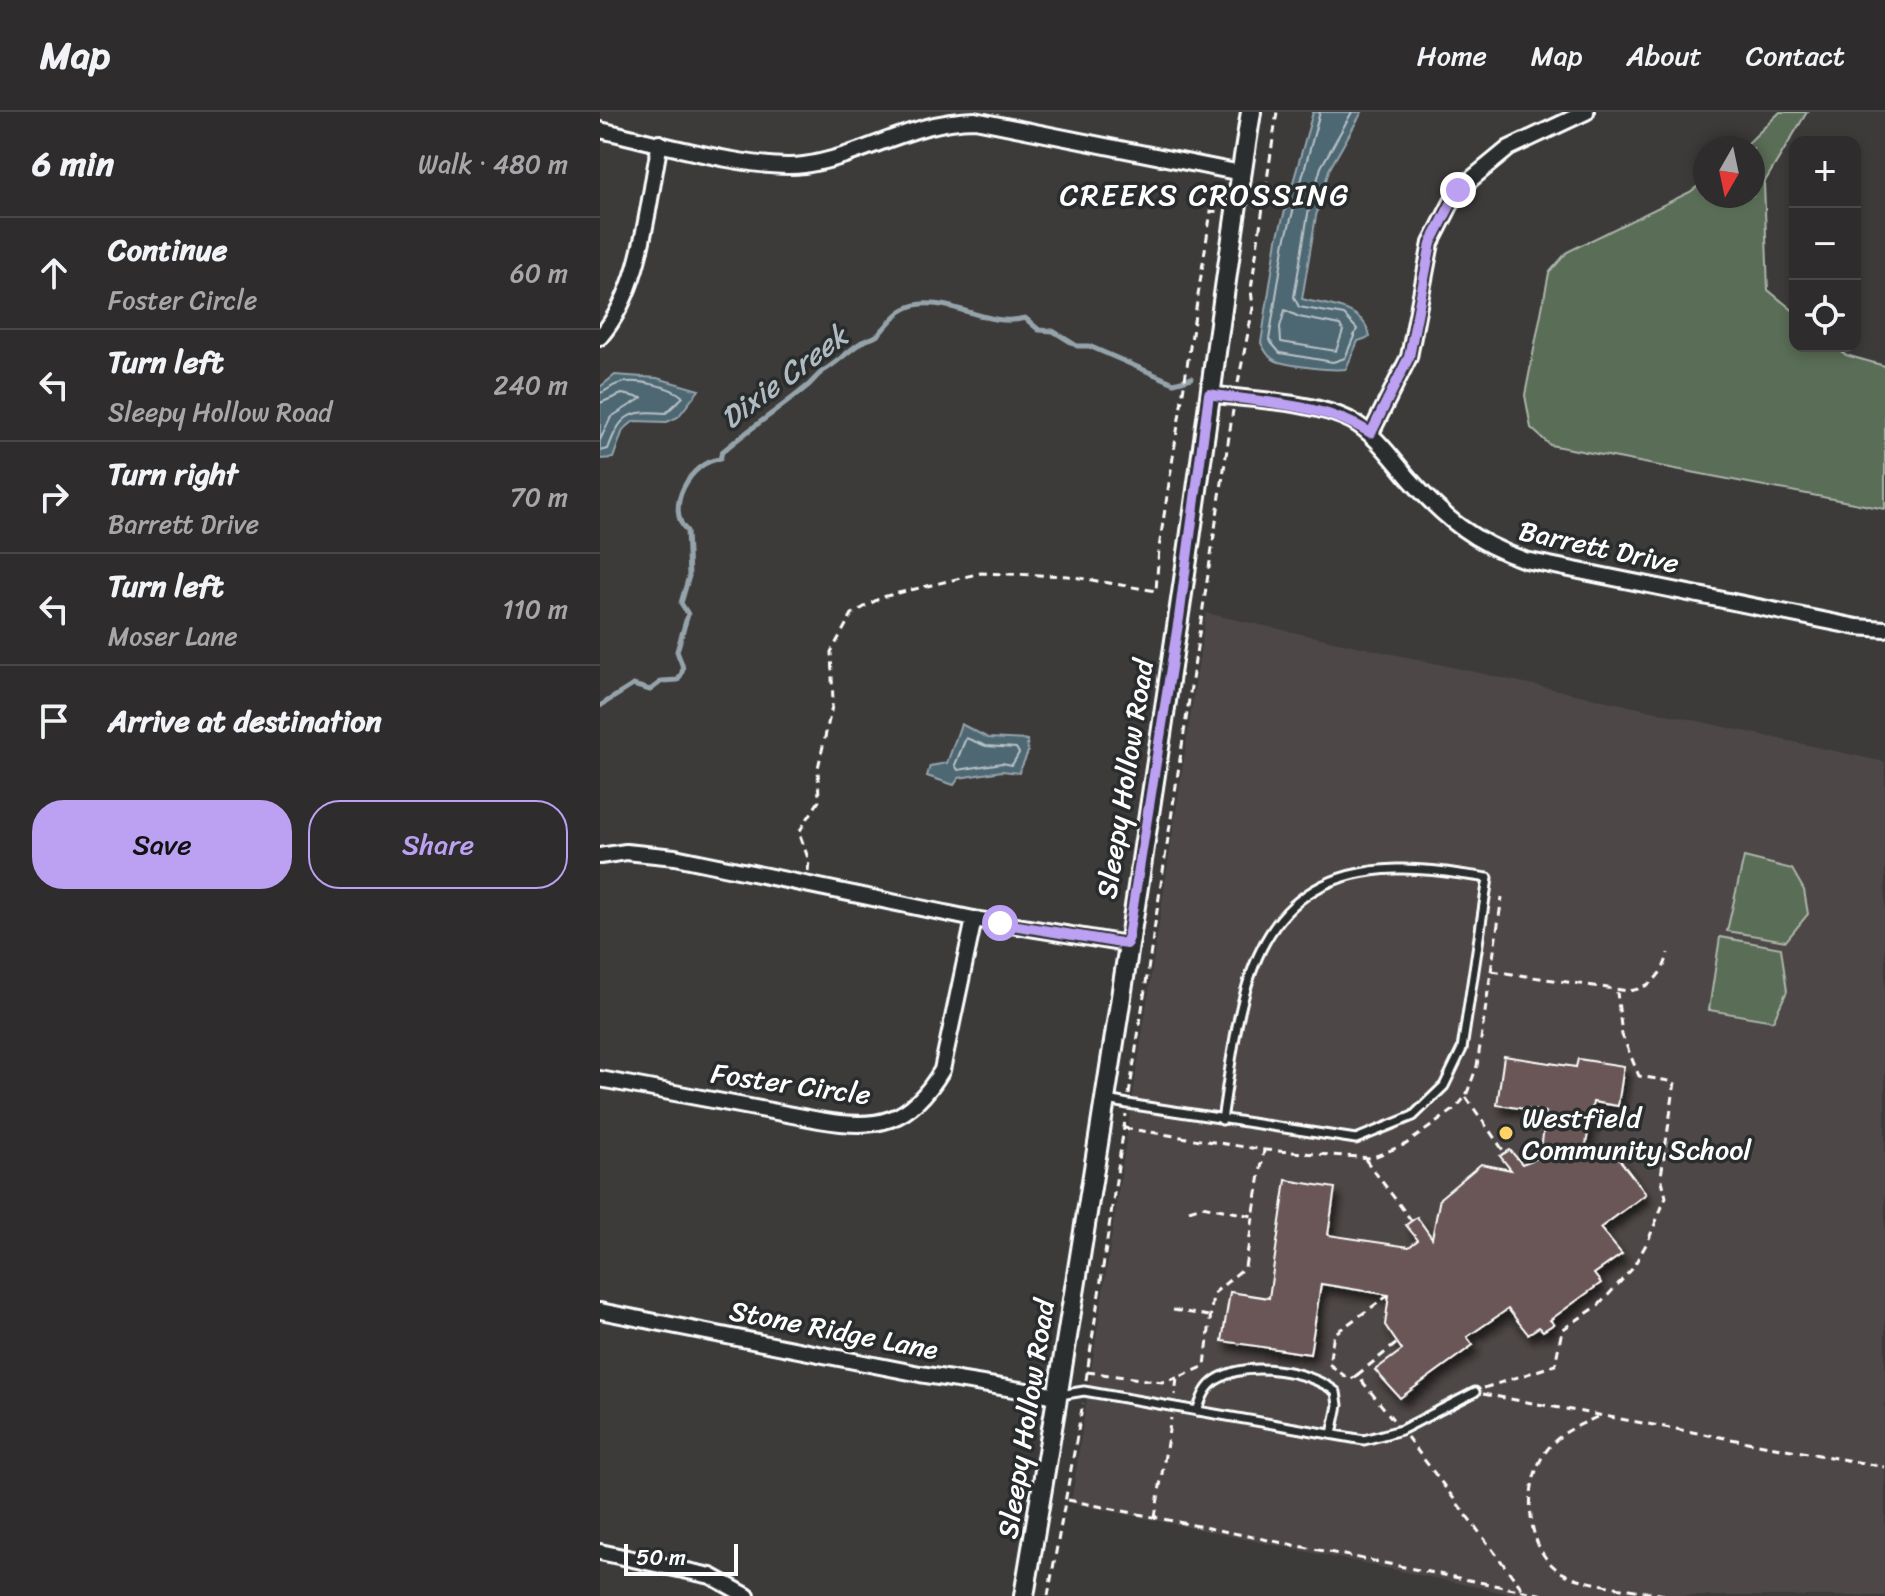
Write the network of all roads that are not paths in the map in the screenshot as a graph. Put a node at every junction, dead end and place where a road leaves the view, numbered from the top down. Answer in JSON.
{"nodes":[{"id":1,"x":1251,"y":112,"type":"edge"},
{"id":2,"x":1586,"y":112,"type":"edge"},
{"id":3,"x":600,"y":130,"type":"edge"},
{"id":4,"x":660,"y":143,"type":"junction"},
{"id":5,"x":1241,"y":173,"type":"junction"},
{"id":6,"x":600,"y":337,"type":"edge"},
{"id":7,"x":1209,"y":394,"type":"junction"},
{"id":8,"x":1371,"y":433,"type":"junction"},
{"id":9,"x":1885,"y":629,"type":"edge"},
{"id":10,"x":600,"y":856,"type":"edge"},
{"id":11,"x":974,"y":919,"type":"junction"},
{"id":12,"x":1127,"y":944,"type":"junction"},
{"id":13,"x":600,"y":1079,"type":"edge"},
{"id":14,"x":1107,"y":1100,"type":"junction"},
{"id":15,"x":1222,"y":1120,"type":"junction"},
{"id":16,"x":600,"y":1311,"type":"edge"},
{"id":17,"x":1475,"y":1392,"type":"road end"},
{"id":18,"x":1058,"y":1396,"type":"junction"},
{"id":19,"x":1197,"y":1411,"type":"junction"},
{"id":20,"x":1332,"y":1434,"type":"junction"},
{"id":21,"x":600,"y":1552,"type":"edge"},
{"id":22,"x":747,"y":1596,"type":"edge"},
{"id":23,"x":1024,"y":1596,"type":"edge"}],
"edges":[{"from":1,"to":5,"type":"street","name":"Sleepy Hollow Road"},
{"from":2,"to":8,"type":"street"},
{"from":3,"to":4,"type":"street"},
{"from":4,"to":5,"type":"street"},
{"from":4,"to":6,"type":"street"},
{"from":5,"to":7,"type":"street","name":"Sleepy Hollow Road"},
{"from":7,"to":8,"type":"street","name":"Barrett Drive"},
{"from":7,"to":12,"type":"street","name":"Sleepy Hollow Road"},
{"from":8,"to":9,"type":"street","name":"Barrett Drive"},
{"from":10,"to":11,"type":"street"},
{"from":11,"to":12,"type":"street"},
{"from":11,"to":13,"type":"street","name":"Foster Circle"},
{"from":12,"to":14,"type":"street","name":"Sleepy Hollow Road"},
{"from":14,"to":15,"type":"lane"},
{"from":14,"to":18,"type":"street","name":"Sleepy Hollow Road"},
{"from":15,"to":15,"type":"lane"},
{"from":16,"to":18,"type":"street","name":"Stone Ridge Lane"},
{"from":17,"to":20,"type":"lane"},
{"from":18,"to":19,"type":"lane"},
{"from":18,"to":23,"type":"street","name":"Sleepy Hollow Road"},
{"from":19,"to":20,"type":"lane"},
{"from":19,"to":20,"type":"lane"},
{"from":21,"to":22,"type":"street"}]}
